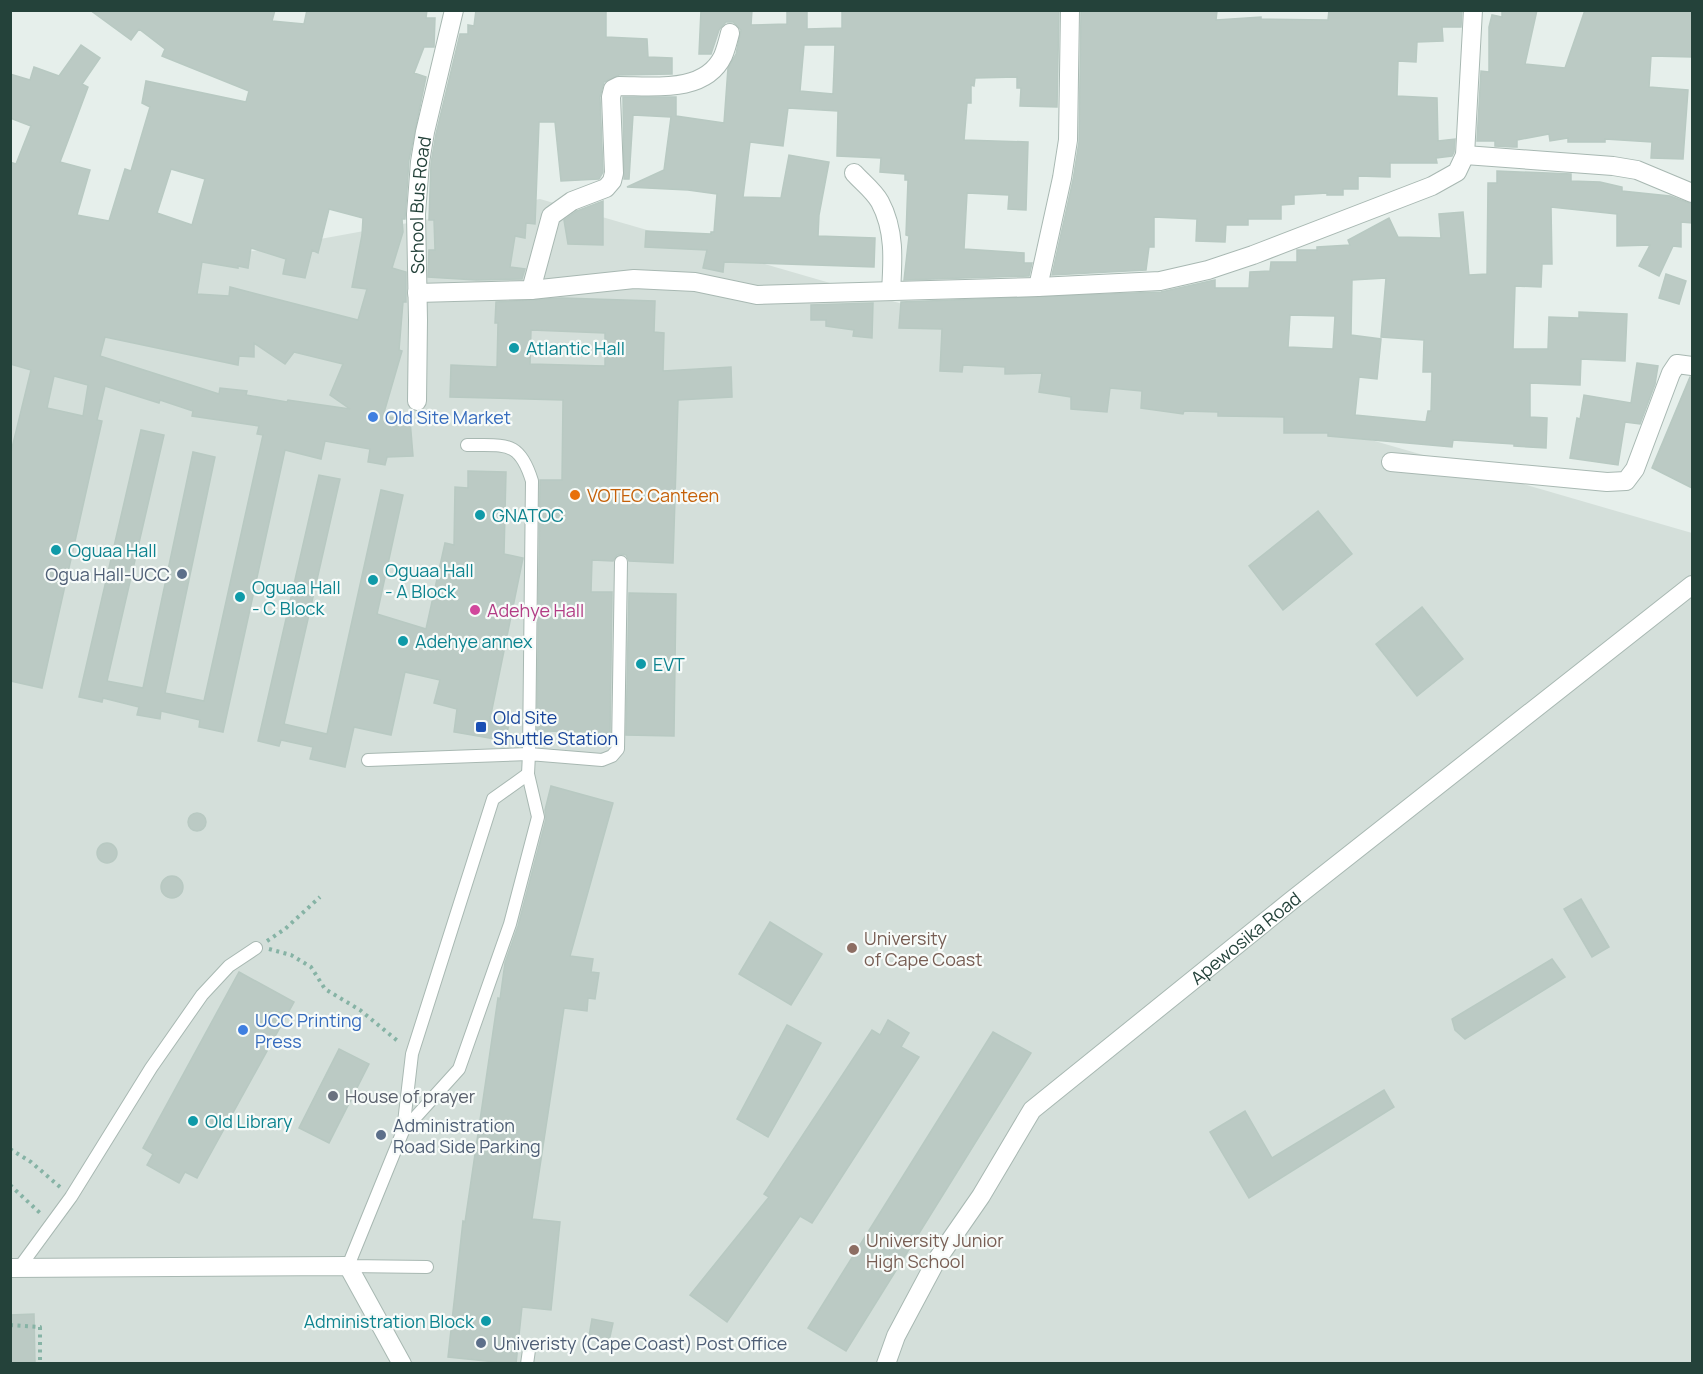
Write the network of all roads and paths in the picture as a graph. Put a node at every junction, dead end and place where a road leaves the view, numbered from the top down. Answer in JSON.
{"nodes":[{"id":1,"x":454,"y":10,"type":"edge"},
{"id":2,"x":1070,"y":10,"type":"edge"},
{"id":3,"x":1473,"y":10,"type":"edge"},
{"id":4,"x":730,"y":33,"type":"dead end"},
{"id":5,"x":1465,"y":155,"type":"junction"},
{"id":6,"x":854,"y":173,"type":"dead end"},
{"id":7,"x":1692,"y":193,"type":"edge"},
{"id":8,"x":1038,"y":287,"type":"junction"},
{"id":9,"x":531,"y":290,"type":"junction"},
{"id":10,"x":891,"y":291,"type":"junction"},
{"id":11,"x":417,"y":293,"type":"junction"},
{"id":12,"x":1692,"y":366,"type":"edge"},
{"id":13,"x":417,"y":401,"type":"dead end"},
{"id":14,"x":467,"y":445,"type":"dead end"},
{"id":15,"x":1391,"y":462,"type":"dead end"},
{"id":16,"x":621,"y":562,"type":"dead end"},
{"id":17,"x":1692,"y":585,"type":"edge"},
{"id":18,"x":529,"y":754,"type":"junction"},
{"id":19,"x":368,"y":760,"type":"dead end"},
{"id":20,"x":528,"y":774,"type":"junction"},
{"id":21,"x":320,"y":897,"type":"dead end"},
{"id":22,"x":256,"y":948,"type":"junction"},
{"id":23,"x":413,"y":1050,"type":"junction"},
{"id":24,"x":403,"y":1131,"type":"junction"},
{"id":25,"x":10,"y":1149,"type":"edge"},
{"id":26,"x":10,"y":1185,"type":"edge"},
{"id":27,"x":71,"y":1197,"type":"junction"},
{"id":28,"x":51,"y":1223,"type":"junction"},
{"id":29,"x":348,"y":1266,"type":"junction"},
{"id":30,"x":427,"y":1267,"type":"dead end"},
{"id":31,"x":15,"y":1268,"type":"edge"},
{"id":32,"x":10,"y":1325,"type":"edge"},
{"id":33,"x":529,"y":1350,"type":"dead end"},
{"id":34,"x":40,"y":1364,"type":"edge"},
{"id":35,"x":402,"y":1364,"type":"edge"},
{"id":36,"x":527,"y":1364,"type":"edge"},
{"id":37,"x":886,"y":1364,"type":"edge"}],
"edges":[{"from":1,"to":11,"type":"street","name":"School Bus Road"},
{"from":2,"to":8,"type":"street"},
{"from":3,"to":5,"type":"street"},
{"from":4,"to":9,"type":"street"},
{"from":5,"to":7,"type":"street"},
{"from":5,"to":8,"type":"street"},
{"from":6,"to":10,"type":"street"},
{"from":8,"to":10,"type":"street"},
{"from":9,"to":10,"type":"street"},
{"from":9,"to":11,"type":"street"},
{"from":11,"to":13,"type":"street","name":"School Bus Road"},
{"from":12,"to":15,"type":"street"},
{"from":14,"to":18,"type":"lane"},
{"from":16,"to":18,"type":"lane"},
{"from":17,"to":37,"type":"street","name":"Apewosika Road"},
{"from":18,"to":19,"type":"lane"},
{"from":18,"to":20,"type":"lane"},
{"from":20,"to":23,"type":"lane"},
{"from":20,"to":24,"type":"lane"},
{"from":21,"to":22,"type":"path"},
{"from":22,"to":23,"type":"path"},
{"from":22,"to":27,"type":"lane"},
{"from":23,"to":24,"type":"lane"},
{"from":24,"to":29,"type":"lane"},
{"from":25,"to":27,"type":"path"},
{"from":26,"to":28,"type":"path"},
{"from":27,"to":28,"type":"lane"},
{"from":28,"to":31,"type":"lane"},
{"from":29,"to":30,"type":"lane"},
{"from":29,"to":31,"type":"street"},
{"from":29,"to":35,"type":"street"},
{"from":32,"to":34,"type":"path"},
{"from":33,"to":36,"type":"lane"}]}
